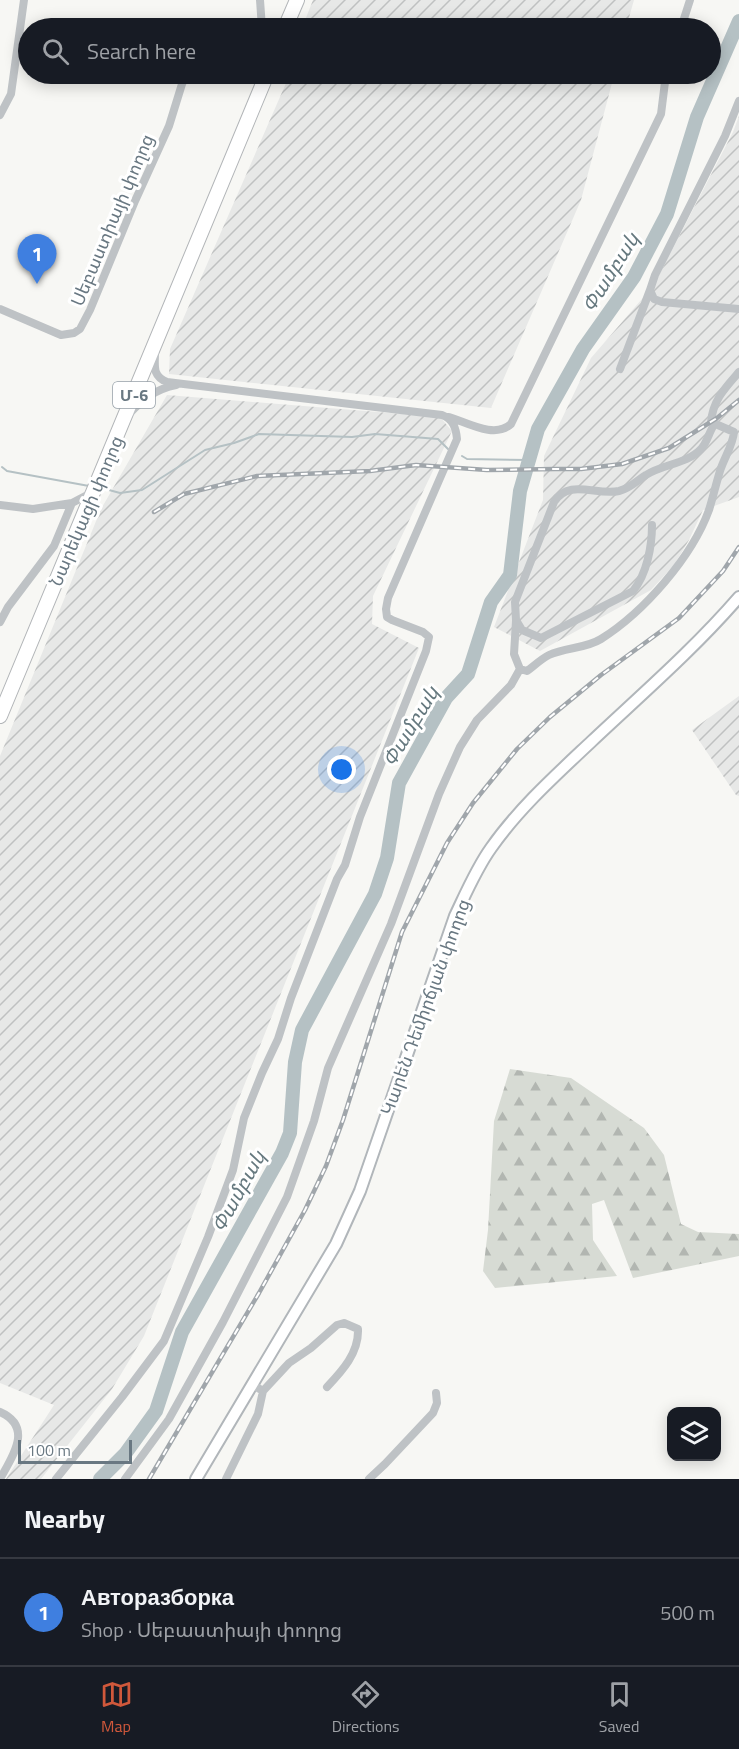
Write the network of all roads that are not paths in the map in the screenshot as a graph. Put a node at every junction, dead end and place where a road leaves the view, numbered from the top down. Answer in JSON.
{"nodes":[{"id":1,"x":24,"y":0,"type":"edge"},
{"id":2,"x":260,"y":0,"type":"edge"},
{"id":3,"x":297,"y":0,"type":"edge"},
{"id":4,"x":690,"y":0,"type":"edge"},
{"id":5,"x":22,"y":18,"type":"edge"},
{"id":6,"x":261,"y":18,"type":"edge"},
{"id":7,"x":289,"y":18,"type":"edge"},
{"id":8,"x":684,"y":18,"type":"edge"},
{"id":9,"x":18,"y":43,"type":"edge"},
{"id":10,"x":182,"y":84,"type":"edge"},
{"id":11,"x":263,"y":84,"type":"edge"},
{"id":12,"x":665,"y":84,"type":"edge"},
{"id":13,"x":739,"y":101,"type":"edge"},
{"id":14,"x":0,"y":115,"type":"edge"},
{"id":15,"x":650,"y":290,"type":"junction"},
{"id":16,"x":0,"y":309,"type":"edge"},
{"id":17,"x":739,"y":309,"type":"edge"},
{"id":18,"x":154,"y":345,"type":"junction"},
{"id":19,"x":620,"y":369,"type":"dead end"},
{"id":20,"x":739,"y":372,"type":"edge"},
{"id":21,"x":184,"y":384,"type":"junction"},
{"id":22,"x":446,"y":416,"type":"junction"},
{"id":23,"x":123,"y":422,"type":"junction"},
{"id":24,"x":714,"y":425,"type":"junction"},
{"id":25,"x":94,"y":492,"type":"junction"},
{"id":26,"x":72,"y":503,"type":"junction"},
{"id":27,"x":0,"y":505,"type":"edge"},
{"id":28,"x":652,"y":525,"type":"dead end"},
{"id":29,"x":739,"y":597,"type":"edge"},
{"id":30,"x":516,"y":620,"type":"junction"},
{"id":31,"x":0,"y":622,"type":"edge"},
{"id":32,"x":520,"y":669,"type":"junction"},
{"id":33,"x":0,"y":716,"type":"edge"},
{"id":34,"x":327,"y":1387,"type":"dead end"},
{"id":35,"x":258,"y":1388,"type":"junction"},
{"id":36,"x":436,"y":1393,"type":"dead end"},
{"id":37,"x":0,"y":1412,"type":"edge"},
{"id":38,"x":0,"y":1479,"type":"edge"},
{"id":39,"x":56,"y":1479,"type":"edge"},
{"id":40,"x":125,"y":1479,"type":"edge"},
{"id":41,"x":196,"y":1479,"type":"edge"},
{"id":42,"x":226,"y":1479,"type":"edge"},
{"id":43,"x":369,"y":1479,"type":"edge"}],
"edges":[{"from":1,"to":5,"type":"street"},
{"from":2,"to":6,"type":"street"},
{"from":3,"to":7,"type":"highway"},
{"from":4,"to":8,"type":"street"},
{"from":9,"to":14,"type":"street"},
{"from":10,"to":16,"type":"street","name":"Սեբաստիայի փողոց"},
{"from":11,"to":18,"type":"highway","name":"Նարեկացի փողոց","number":"Մ-6"},
{"from":12,"to":22,"type":"street"},
{"from":13,"to":15,"type":"street"},
{"from":15,"to":17,"type":"street"},
{"from":15,"to":19,"type":"street"},
{"from":18,"to":21,"type":"street"},
{"from":18,"to":23,"type":"highway","name":"Նարեկացի փողոց","number":"Մ-6"},
{"from":20,"to":24,"type":"street"},
{"from":21,"to":22,"type":"street"},
{"from":21,"to":23,"type":"street"},
{"from":22,"to":39,"type":"street"},
{"from":23,"to":25,"type":"highway","name":"Նարեկացի փողոց","number":"Մ-6"},
{"from":24,"to":30,"type":"street"},
{"from":24,"to":32,"type":"street"},
{"from":25,"to":26,"type":"street"},
{"from":25,"to":33,"type":"highway","name":"Նարեկացի փողոց","number":"Մ-6"},
{"from":26,"to":27,"type":"street"},
{"from":26,"to":31,"type":"street"},
{"from":28,"to":30,"type":"street"},
{"from":29,"to":35,"type":"main road","name":"Կարեն Դեմիրճյան փողոց"},
{"from":30,"to":32,"type":"street"},
{"from":32,"to":40,"type":"street"},
{"from":34,"to":35,"type":"street"},
{"from":35,"to":41,"type":"main road","name":"Կարեն Դեմիրճյան փողոց"},
{"from":35,"to":42,"type":"street"},
{"from":36,"to":43,"type":"street"},
{"from":37,"to":38,"type":"street"}]}
